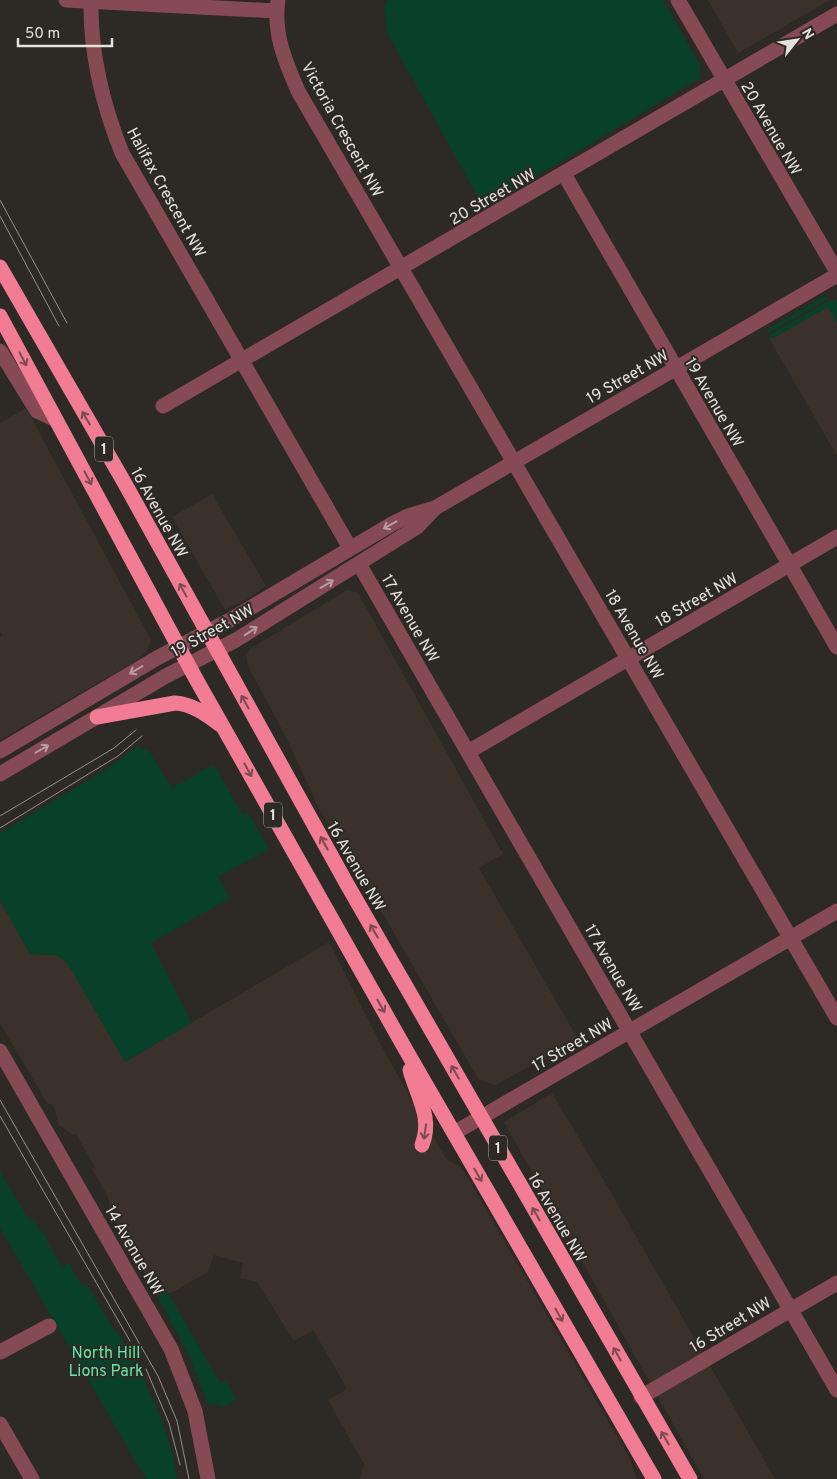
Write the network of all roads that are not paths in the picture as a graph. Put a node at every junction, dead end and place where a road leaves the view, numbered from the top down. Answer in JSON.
{"nodes":[{"id":1,"x":66,"y":0,"type":"edge"},
{"id":2,"x":91,"y":0,"type":"edge"},
{"id":3,"x":678,"y":0,"type":"edge"},
{"id":4,"x":277,"y":6,"type":"edge"},
{"id":5,"x":837,"y":14,"type":"edge"},
{"id":6,"x":724,"y":80,"type":"junction"},
{"id":7,"x":564,"y":174,"type":"junction"},
{"id":8,"x":0,"y":267,"type":"edge"},
{"id":9,"x":402,"y":268,"type":"junction"},
{"id":10,"x":837,"y":274,"type":"edge"},
{"id":11,"x":0,"y":316,"type":"edge"},
{"id":12,"x":0,"y":351,"type":"edge"},
{"id":13,"x":242,"y":360,"type":"junction"},
{"id":14,"x":676,"y":368,"type":"junction"},
{"id":15,"x":163,"y":406,"type":"dead end"},
{"id":16,"x":56,"y":420,"type":"junction"},
{"id":17,"x":515,"y":462,"type":"junction"},
{"id":18,"x":435,"y":508,"type":"junction"},
{"id":19,"x":837,"y":537,"type":"edge"},
{"id":20,"x":350,"y":548,"type":"junction"},
{"id":21,"x":359,"y":564,"type":"junction"},
{"id":22,"x":789,"y":564,"type":"junction"},
{"id":23,"x":206,"y":632,"type":"junction"},
{"id":24,"x":178,"y":646,"type":"junction"},
{"id":25,"x":837,"y":647,"type":"edge"},
{"id":26,"x":216,"y":650,"type":"junction"},
{"id":27,"x":628,"y":658,"type":"junction"},
{"id":28,"x":188,"y":664,"type":"junction"},
{"id":29,"x":97,"y":717,"type":"junction"},
{"id":30,"x":224,"y":728,"type":"junction"},
{"id":31,"x":0,"y":751,"type":"edge"},
{"id":32,"x":468,"y":752,"type":"junction"},
{"id":33,"x":0,"y":774,"type":"edge"},
{"id":34,"x":837,"y":911,"type":"edge"},
{"id":35,"x":790,"y":938,"type":"junction"},
{"id":36,"x":837,"y":1018,"type":"edge"},
{"id":37,"x":630,"y":1031,"type":"junction"},
{"id":38,"x":0,"y":1051,"type":"edge"},
{"id":39,"x":407,"y":1052,"type":"junction"},
{"id":40,"x":480,"y":1117,"type":"junction"},
{"id":41,"x":454,"y":1133,"type":"junction"},
{"id":42,"x":422,"y":1145,"type":"dead end"},
{"id":43,"x":837,"y":1283,"type":"edge"},
{"id":44,"x":790,"y":1309,"type":"junction"},
{"id":45,"x":49,"y":1326,"type":"dead end"},
{"id":46,"x":0,"y":1352,"type":"edge"},
{"id":47,"x":837,"y":1390,"type":"edge"},
{"id":48,"x":641,"y":1397,"type":"junction"},
{"id":49,"x":0,"y":1424,"type":"edge"},
{"id":50,"x":32,"y":1479,"type":"edge"},
{"id":51,"x":208,"y":1479,"type":"edge"},
{"id":52,"x":654,"y":1479,"type":"edge"},
{"id":53,"x":690,"y":1479,"type":"edge"}],
"edges":[{"from":1,"to":2,"type":"street"},
{"from":2,"to":4,"type":"street"},
{"from":2,"to":13,"type":"street","name":"Halifax Crescent NW"},
{"from":3,"to":6,"type":"street","name":"20 Avenue NW"},
{"from":4,"to":9,"type":"street","name":"Victoria Crescent NW"},
{"from":5,"to":6,"type":"street","name":"20 Street NW"},
{"from":6,"to":7,"type":"street","name":"20 Street NW"},
{"from":6,"to":10,"type":"street","name":"20 Avenue NW"},
{"from":7,"to":9,"type":"street","name":"20 Street NW"},
{"from":7,"to":14,"type":"street","name":"19 Avenue NW"},
{"from":23,"to":8,"type":"highway","name":"16 Avenue NW","number":"1","one_way":true},
{"from":9,"to":13,"type":"street","name":"20 Street NW"},
{"from":9,"to":17,"type":"street","name":"18 Avenue NW"},
{"from":10,"to":14,"type":"street","name":"19 Street NW"},
{"from":11,"to":16,"type":"highway","number":"1","one_way":true},
{"from":12,"to":16,"type":"street"},
{"from":13,"to":15,"type":"street","name":"20 Street NW"},
{"from":13,"to":20,"type":"street"},
{"from":14,"to":17,"type":"street","name":"19 Street NW"},
{"from":14,"to":22,"type":"street","name":"19 Avenue NW"},
{"from":16,"to":24,"type":"highway","number":"1","one_way":true},
{"from":17,"to":18,"type":"street","name":"19 Street NW"},
{"from":17,"to":27,"type":"street","name":"18 Avenue NW"},
{"from":18,"to":20,"type":"street","name":"19 Street NW","one_way":true},
{"from":18,"to":21,"type":"street","name":"19 Street NW"},
{"from":19,"to":22,"type":"street","name":"18 Street NW"},
{"from":20,"to":23,"type":"street","name":"19 Street NW"},
{"from":26,"to":21,"type":"street","name":"19 Street NW","one_way":true},
{"from":21,"to":32,"type":"street","name":"17 Avenue NW"},
{"from":22,"to":25,"type":"street","name":"19 Avenue NW"},
{"from":22,"to":27,"type":"street","name":"18 Street NW"},
{"from":23,"to":24,"type":"street","name":"19 Street NW"},
{"from":23,"to":26,"type":"highway","name":"16 Avenue NW","number":"1"},
{"from":24,"to":28,"type":"highway","number":"1"},
{"from":24,"to":31,"type":"street","name":"19 Street NW","one_way":true},
{"from":26,"to":28,"type":"street","name":"19 Street NW"},
{"from":40,"to":26,"type":"highway","name":"16 Avenue NW","number":"1","one_way":true},
{"from":27,"to":32,"type":"street","name":"18 Street NW"},
{"from":27,"to":35,"type":"street","name":"18 Avenue NW"},
{"from":28,"to":29,"type":"street","name":"19 Street NW"},
{"from":28,"to":30,"type":"highway","number":"1"},
{"from":29,"to":30,"type":"highway"},
{"from":33,"to":29,"type":"street","name":"19 Street NW","one_way":true},
{"from":30,"to":39,"type":"highway","number":"1","one_way":true},
{"from":32,"to":37,"type":"street","name":"17 Avenue NW"},
{"from":34,"to":35,"type":"street","name":"17 Street NW"},
{"from":35,"to":36,"type":"street","name":"18 Avenue NW"},
{"from":35,"to":37,"type":"street","name":"17 Street NW"},
{"from":37,"to":40,"type":"street","name":"17 Street NW"},
{"from":37,"to":44,"type":"street","name":"17 Avenue NW"},
{"from":38,"to":51,"type":"street","name":"14 Avenue NW"},
{"from":39,"to":41,"type":"highway","number":"1"},
{"from":39,"to":42,"type":"highway","one_way":true},
{"from":40,"to":41,"type":"street","name":"17 Street NW"},
{"from":48,"to":40,"type":"highway","name":"16 Avenue NW","number":"1","one_way":true},
{"from":41,"to":52,"type":"highway","number":"1","one_way":true},
{"from":43,"to":44,"type":"street","name":"16 Street NW"},
{"from":44,"to":47,"type":"street","name":"17 Avenue NW"},
{"from":44,"to":48,"type":"street","name":"16 Street NW"},
{"from":45,"to":46,"type":"street"},
{"from":53,"to":48,"type":"highway","name":"16 Avenue NW","number":"1","one_way":true},
{"from":49,"to":50,"type":"street"}]}
